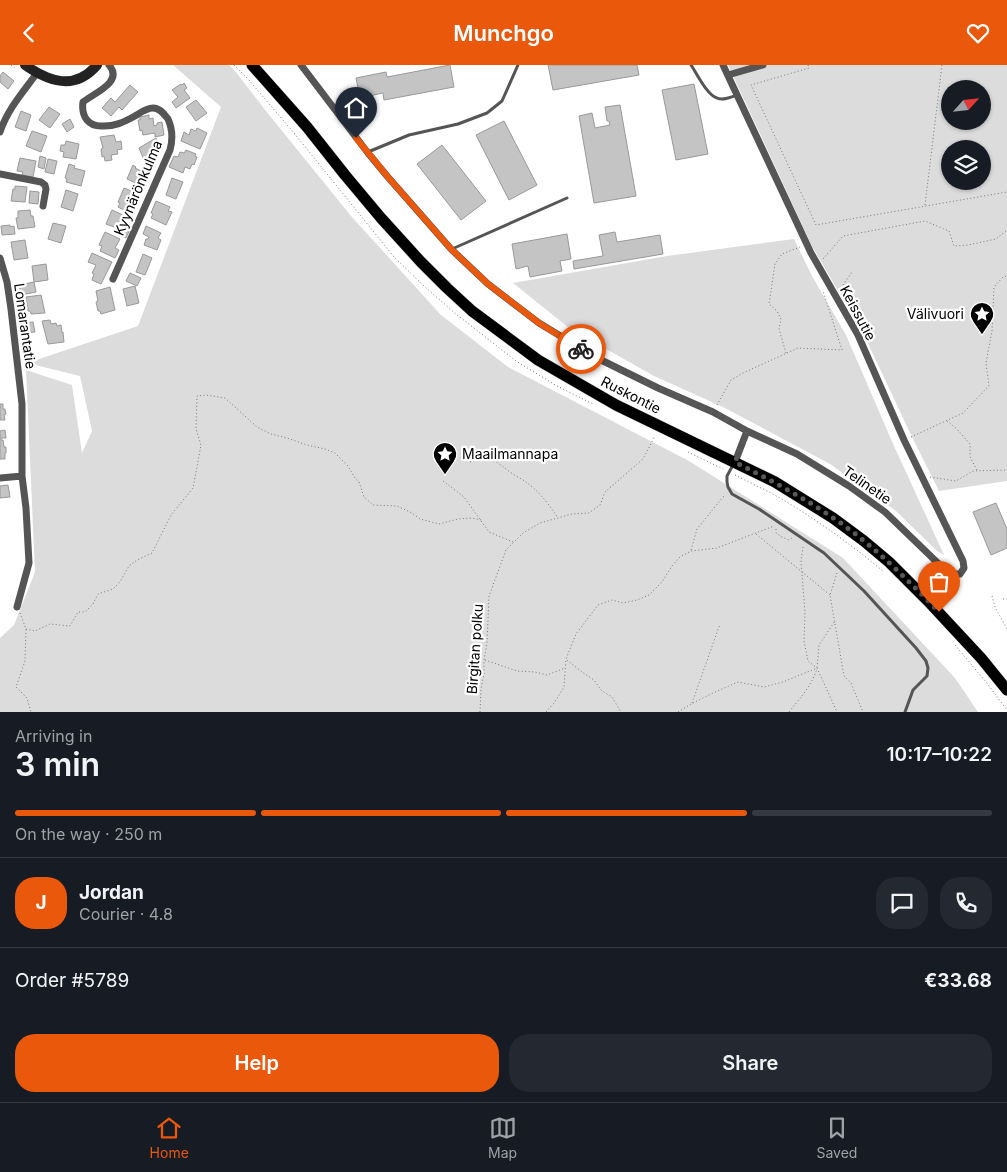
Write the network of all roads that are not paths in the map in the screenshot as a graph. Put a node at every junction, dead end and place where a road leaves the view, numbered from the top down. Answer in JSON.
{"nodes":[{"id":1,"x":25,"y":65,"type":"edge"},
{"id":2,"x":97,"y":65,"type":"edge"},
{"id":3,"x":109,"y":65,"type":"edge"},
{"id":4,"x":252,"y":65,"type":"edge"},
{"id":5,"x":301,"y":65,"type":"edge"},
{"id":6,"x":518,"y":65,"type":"edge"},
{"id":7,"x":691,"y":65,"type":"edge"},
{"id":8,"x":723,"y":65,"type":"edge"},
{"id":9,"x":763,"y":65,"type":"edge"},
{"id":10,"x":37,"y":73,"type":"junction"},
{"id":11,"x":728,"y":75,"type":"junction"},
{"id":12,"x":737,"y":95,"type":"junction"},
{"id":13,"x":0,"y":132,"type":"edge"},
{"id":14,"x":368,"y":153,"type":"junction"},
{"id":15,"x":0,"y":174,"type":"edge"},
{"id":16,"x":567,"y":198,"type":"dead end"},
{"id":17,"x":43,"y":206,"type":"dead end"},
{"id":18,"x":451,"y":249,"type":"junction"},
{"id":19,"x":0,"y":258,"type":"edge"},
{"id":20,"x":113,"y":279,"type":"dead end"},
{"id":21,"x":748,"y":431,"type":"junction"},
{"id":22,"x":735,"y":462,"type":"junction"},
{"id":23,"x":22,"y":476,"type":"junction"},
{"id":24,"x":0,"y":478,"type":"edge"},
{"id":25,"x":960,"y":573,"type":"joint"},
{"id":26,"x":17,"y":607,"type":"road end"},
{"id":27,"x":1007,"y":690,"type":"edge"},
{"id":28,"x":905,"y":712,"type":"edge"}],
"edges":[{"from":1,"to":10,"type":"street"},
{"from":2,"to":10,"type":"street"},
{"from":3,"to":20,"type":"street","name":"Kyynärönkulma"},
{"from":4,"to":22,"type":"main road","name":"Ruskontie"},
{"from":5,"to":14,"type":"street","name":"Telinetie"},
{"from":6,"to":14,"type":"lane"},
{"from":7,"to":12,"type":"lane"},
{"from":8,"to":11,"type":"street","name":"Keissutie"},
{"from":9,"to":11,"type":"street"},
{"from":10,"to":13,"type":"street"},
{"from":11,"to":12,"type":"street","name":"Keissutie"},
{"from":12,"to":25,"type":"street","name":"Keissutie"},
{"from":14,"to":18,"type":"street","name":"Telinetie"},
{"from":15,"to":17,"type":"street"},
{"from":16,"to":18,"type":"lane"},
{"from":18,"to":21,"type":"street","name":"Telinetie"},
{"from":19,"to":23,"type":"street","name":"Lomarantatie"},
{"from":21,"to":22,"type":"street"},
{"from":21,"to":25,"type":"street","name":"Telinetie"},
{"from":22,"to":27,"type":"main road","name":"Ruskontie"},
{"from":22,"to":28,"type":"lane"},
{"from":23,"to":24,"type":"street"},
{"from":23,"to":26,"type":"street","name":"Lomarantatie"}]}
